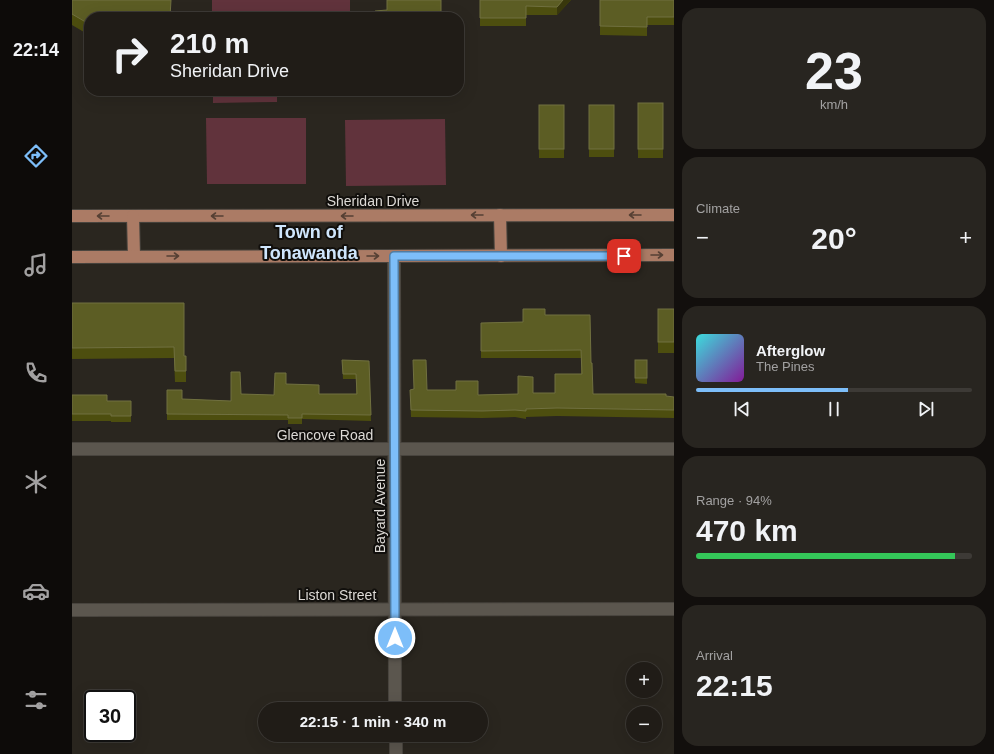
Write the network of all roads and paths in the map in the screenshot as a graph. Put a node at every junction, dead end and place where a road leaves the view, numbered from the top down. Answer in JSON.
{"nodes":[{"id":1,"x":500,"y":215,"type":"junction"},
{"id":2,"x":674,"y":215,"type":"edge"},
{"id":3,"x":72,"y":216,"type":"edge"},
{"id":4,"x":133,"y":216,"type":"junction"},
{"id":5,"x":134,"y":256,"type":"junction"},
{"id":6,"x":394,"y":256,"type":"junction"},
{"id":7,"x":501,"y":256,"type":"junction"},
{"id":8,"x":674,"y":256,"type":"edge"},
{"id":9,"x":72,"y":257,"type":"edge"},
{"id":10,"x":72,"y":449,"type":"edge"},
{"id":11,"x":674,"y":449,"type":"edge"},
{"id":12,"x":395,"y":450,"type":"junction"},
{"id":13,"x":674,"y":609,"type":"edge"},
{"id":14,"x":72,"y":610,"type":"edge"},
{"id":15,"x":395,"y":610,"type":"junction"},
{"id":16,"x":396,"y":702,"type":"edge"},
{"id":17,"x":396,"y":742,"type":"edge"},
{"id":18,"x":396,"y":754,"type":"edge"}],
"edges":[{"from":2,"to":1,"type":"main road","name":"Sheridan Drive","one_way":true},
{"from":1,"to":4,"type":"main road","name":"Sheridan Drive","one_way":true},
{"from":1,"to":7,"type":"main road"},
{"from":4,"to":3,"type":"main road","name":"Sheridan Drive","one_way":true},
{"from":4,"to":5,"type":"main road"},
{"from":5,"to":6,"type":"main road","one_way":true},
{"from":5,"to":9,"type":"main road"},
{"from":6,"to":7,"type":"main road"},
{"from":6,"to":12,"type":"street","name":"Bayard Avenue"},
{"from":7,"to":8,"type":"main road","one_way":true},
{"from":10,"to":12,"type":"street","name":"Glencove Road"},
{"from":11,"to":12,"type":"street","name":"Glencove Road"},
{"from":12,"to":15,"type":"street","name":"Bayard Avenue"},
{"from":13,"to":15,"type":"street","name":"Liston Street"},
{"from":14,"to":15,"type":"street","name":"Liston Street"},
{"from":15,"to":16,"type":"street","name":"Bayard Avenue"},
{"from":17,"to":18,"type":"street"}]}
